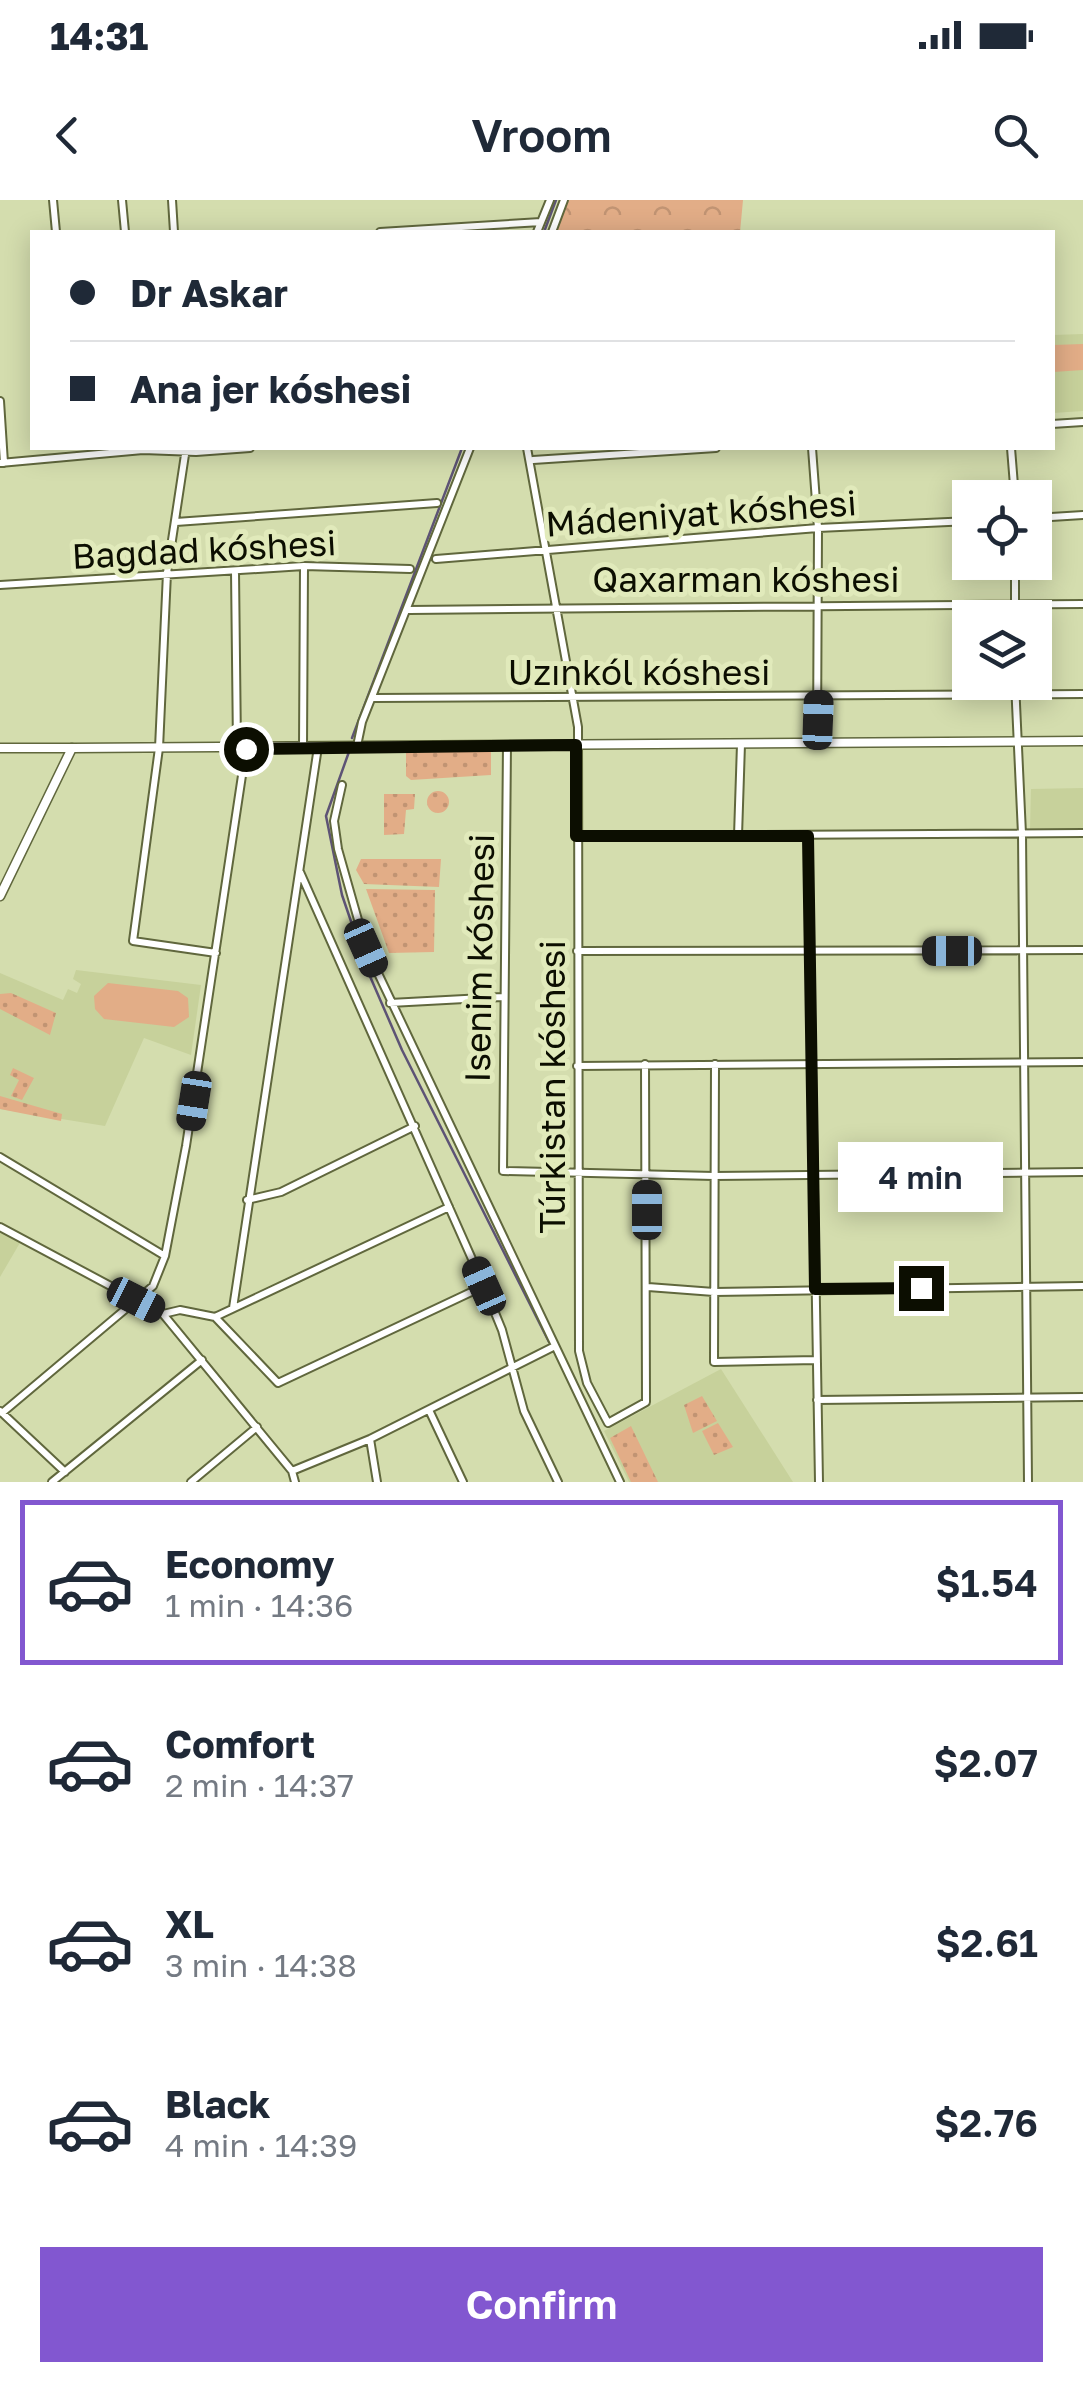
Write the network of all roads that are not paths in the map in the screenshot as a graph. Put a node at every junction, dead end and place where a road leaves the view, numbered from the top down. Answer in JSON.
{"nodes":[{"id":1,"x":53,"y":200,"type":"edge"},
{"id":2,"x":122,"y":200,"type":"edge"},
{"id":3,"x":172,"y":200,"type":"edge"},
{"id":4,"x":550,"y":200,"type":"edge"},
{"id":5,"x":564,"y":200,"type":"edge"},
{"id":6,"x":541,"y":222,"type":"junction"},
{"id":7,"x":56,"y":230,"type":"edge"},
{"id":8,"x":125,"y":230,"type":"edge"},
{"id":9,"x":174,"y":230,"type":"edge"},
{"id":10,"x":412,"y":230,"type":"edge"},
{"id":11,"x":539,"y":230,"type":"edge"},
{"id":12,"x":553,"y":230,"type":"edge"},
{"id":13,"x":0,"y":401,"type":"edge"},
{"id":14,"x":1083,"y":422,"type":"edge"},
{"id":15,"x":1055,"y":424,"type":"edge"},
{"id":16,"x":119,"y":450,"type":"edge"},
{"id":17,"x":185,"y":450,"type":"edge"},
{"id":18,"x":469,"y":450,"type":"edge"},
{"id":19,"x":528,"y":450,"type":"edge"},
{"id":20,"x":686,"y":450,"type":"edge"},
{"id":21,"x":812,"y":450,"type":"edge"},
{"id":22,"x":1011,"y":450,"type":"edge"},
{"id":23,"x":72,"y":452,"type":"edge"},
{"id":24,"x":533,"y":460,"type":"junction"},
{"id":25,"x":2,"y":463,"type":"edge"},
{"id":26,"x":1013,"y":480,"type":"edge"},
{"id":27,"x":437,"y":503,"type":"dead end"},
{"id":28,"x":1083,"y":515,"type":"edge"},
{"id":29,"x":1052,"y":517,"type":"edge"},
{"id":30,"x":176,"y":522,"type":"junction"},
{"id":31,"x":952,"y":522,"type":"edge"},
{"id":32,"x":818,"y":528,"type":"junction"},
{"id":33,"x":547,"y":549,"type":"junction"},
{"id":34,"x":436,"y":558,"type":"dead end"},
{"id":35,"x":304,"y":566,"type":"junction"},
{"id":36,"x":410,"y":569,"type":"dead end"},
{"id":37,"x":236,"y":571,"type":"junction"},
{"id":38,"x":168,"y":573,"type":"junction"},
{"id":39,"x":0,"y":586,"type":"edge"},
{"id":40,"x":952,"y":603,"type":"edge"},
{"id":41,"x":818,"y":604,"type":"junction"},
{"id":42,"x":1052,"y":604,"type":"edge"},
{"id":43,"x":1083,"y":604,"type":"edge"},
{"id":44,"x":556,"y":606,"type":"junction"},
{"id":45,"x":409,"y":610,"type":"junction"},
{"id":46,"x":1052,"y":694,"type":"edge"},
{"id":47,"x":1083,"y":694,"type":"edge"},
{"id":48,"x":952,"y":696,"type":"edge"},
{"id":49,"x":819,"y":697,"type":"junction"},
{"id":50,"x":374,"y":698,"type":"junction"},
{"id":51,"x":572,"y":698,"type":"junction"},
{"id":52,"x":1016,"y":700,"type":"edge"},
{"id":53,"x":1083,"y":741,"type":"edge"},
{"id":54,"x":1018,"y":742,"type":"junction"},
{"id":55,"x":817,"y":743,"type":"junction"},
{"id":56,"x":741,"y":744,"type":"junction"},
{"id":57,"x":506,"y":745,"type":"junction"},
{"id":58,"x":576,"y":745,"type":"junction"},
{"id":59,"x":357,"y":746,"type":"junction"},
{"id":60,"x":318,"y":747,"type":"junction"},
{"id":61,"x":0,"y":748,"type":"edge"},
{"id":62,"x":72,"y":748,"type":"junction"},
{"id":63,"x":159,"y":748,"type":"junction"},
{"id":64,"x":303,"y":748,"type":"junction"},
{"id":65,"x":241,"y":749,"type":"junction"},
{"id":66,"x":342,"y":785,"type":"dead end"},
{"id":67,"x":1083,"y":833,"type":"edge"},
{"id":68,"x":1022,"y":834,"type":"junction"},
{"id":69,"x":576,"y":836,"type":"junction"},
{"id":70,"x":738,"y":836,"type":"junction"},
{"id":71,"x":808,"y":836,"type":"junction"},
{"id":72,"x":300,"y":872,"type":"junction"},
{"id":73,"x":0,"y":896,"type":"edge"},
{"id":74,"x":1083,"y":950,"type":"edge"},
{"id":75,"x":576,"y":951,"type":"junction"},
{"id":76,"x":810,"y":951,"type":"junction"},
{"id":77,"x":1023,"y":951,"type":"junction"},
{"id":78,"x":216,"y":952,"type":"junction"},
{"id":79,"x":502,"y":997,"type":"junction"},
{"id":80,"x":390,"y":1004,"type":"junction"},
{"id":81,"x":1025,"y":1062,"type":"junction"},
{"id":82,"x":1083,"y":1062,"type":"edge"},
{"id":83,"x":812,"y":1063,"type":"junction"},
{"id":84,"x":645,"y":1064,"type":"junction"},
{"id":85,"x":715,"y":1064,"type":"junction"},
{"id":86,"x":577,"y":1066,"type":"junction"},
{"id":87,"x":416,"y":1126,"type":"junction"},
{"id":88,"x":0,"y":1157,"type":"edge"},
{"id":89,"x":577,"y":1172,"type":"junction"},
{"id":90,"x":646,"y":1172,"type":"junction"},
{"id":91,"x":1026,"y":1172,"type":"junction"},
{"id":92,"x":1083,"y":1172,"type":"edge"},
{"id":93,"x":714,"y":1176,"type":"junction"},
{"id":94,"x":814,"y":1176,"type":"junction"},
{"id":95,"x":247,"y":1200,"type":"junction"},
{"id":96,"x":449,"y":1207,"type":"junction"},
{"id":97,"x":0,"y":1227,"type":"edge"},
{"id":98,"x":165,"y":1256,"type":"junction"},
{"id":99,"x":484,"y":1286,"type":"junction"},
{"id":100,"x":648,"y":1286,"type":"junction"},
{"id":101,"x":1083,"y":1286,"type":"edge"},
{"id":102,"x":1027,"y":1287,"type":"junction"},
{"id":103,"x":815,"y":1289,"type":"junction"},
{"id":104,"x":714,"y":1292,"type":"junction"},
{"id":105,"x":136,"y":1300,"type":"junction"},
{"id":106,"x":233,"y":1308,"type":"junction"},
{"id":107,"x":163,"y":1314,"type":"junction"},
{"id":108,"x":216,"y":1317,"type":"junction"},
{"id":109,"x":555,"y":1346,"type":"junction"},
{"id":110,"x":579,"y":1351,"type":"junction"},
{"id":111,"x":202,"y":1360,"type":"junction"},
{"id":112,"x":562,"y":1360,"type":"junction"},
{"id":113,"x":817,"y":1360,"type":"junction"},
{"id":114,"x":510,"y":1368,"type":"junction"},
{"id":115,"x":1083,"y":1397,"type":"edge"},
{"id":116,"x":1028,"y":1398,"type":"junction"},
{"id":117,"x":818,"y":1400,"type":"junction"},
{"id":118,"x":429,"y":1410,"type":"junction"},
{"id":119,"x":1,"y":1412,"type":"edge"},
{"id":120,"x":257,"y":1427,"type":"junction"},
{"id":121,"x":370,"y":1439,"type":"junction"},
{"id":122,"x":292,"y":1471,"type":"junction"},
{"id":123,"x":66,"y":1472,"type":"junction"},
{"id":124,"x":52,"y":1482,"type":"edge"},
{"id":125,"x":191,"y":1482,"type":"edge"},
{"id":126,"x":295,"y":1482,"type":"edge"},
{"id":127,"x":377,"y":1482,"type":"edge"},
{"id":128,"x":462,"y":1482,"type":"edge"},
{"id":129,"x":558,"y":1482,"type":"edge"},
{"id":130,"x":620,"y":1482,"type":"edge"},
{"id":131,"x":819,"y":1482,"type":"edge"},
{"id":132,"x":1028,"y":1482,"type":"edge"}],
"edges":[{"from":1,"to":7,"type":"street"},
{"from":2,"to":8,"type":"street"},
{"from":3,"to":9,"type":"street"},
{"from":4,"to":6,"type":"street"},
{"from":5,"to":12,"type":"street"},
{"from":6,"to":10,"type":"street"},
{"from":6,"to":11,"type":"street"},
{"from":13,"to":25,"type":"street"},
{"from":14,"to":15,"type":"street"},
{"from":16,"to":23,"type":"street"},
{"from":17,"to":30,"type":"street"},
{"from":18,"to":45,"type":"street"},
{"from":19,"to":24,"type":"street","name":"Túrkistan kóshesi"},
{"from":20,"to":24,"type":"street"},
{"from":21,"to":32,"type":"street"},
{"from":22,"to":26,"type":"street"},
{"from":23,"to":25,"type":"street"},
{"from":24,"to":33,"type":"street","name":"Túrkistan kóshesi"},
{"from":27,"to":30,"type":"street","name":"Bagdad kóshesi"},
{"from":28,"to":29,"type":"street"},
{"from":30,"to":38,"type":"street"},
{"from":31,"to":32,"type":"street","name":"Mádeniyat kóshesi"},
{"from":32,"to":33,"type":"street","name":"Mádeniyat kóshesi"},
{"from":32,"to":41,"type":"street"},
{"from":33,"to":34,"type":"street","name":"Mádeniyat kóshesi"},
{"from":33,"to":44,"type":"street","name":"Túrkistan kóshesi"},
{"from":35,"to":36,"type":"street","name":"Bagdad kóshesi"},
{"from":35,"to":37,"type":"street","name":"Bagdad kóshesi"},
{"from":35,"to":64,"type":"street"},
{"from":37,"to":38,"type":"street","name":"Bagdad kóshesi"},
{"from":37,"to":65,"type":"street"},
{"from":38,"to":39,"type":"street","name":"Bagdad kóshesi"},
{"from":38,"to":63,"type":"street"},
{"from":40,"to":41,"type":"street","name":"Qaxarman kóshesi"},
{"from":41,"to":44,"type":"street","name":"Qaxarman kóshesi"},
{"from":41,"to":49,"type":"street"},
{"from":42,"to":43,"type":"street","name":"Qaxarman kóshesi"},
{"from":44,"to":45,"type":"street","name":"Qaxarman kóshesi"},
{"from":44,"to":51,"type":"street","name":"Túrkistan kóshesi"},
{"from":45,"to":50,"type":"street"},
{"from":46,"to":47,"type":"street","name":"Uzınkól kóshesi"},
{"from":48,"to":49,"type":"street","name":"Uzınkól kóshesi"},
{"from":49,"to":51,"type":"street","name":"Uzınkól kóshesi"},
{"from":49,"to":55,"type":"street"},
{"from":50,"to":51,"type":"street","name":"Uzınkól kóshesi"},
{"from":50,"to":59,"type":"street"},
{"from":51,"to":58,"type":"street","name":"Túrkistan kóshesi"},
{"from":52,"to":54,"type":"street"},
{"from":53,"to":54,"type":"main road"},
{"from":54,"to":55,"type":"main road"},
{"from":54,"to":68,"type":"street"},
{"from":55,"to":56,"type":"main road"},
{"from":56,"to":58,"type":"main road"},
{"from":56,"to":70,"type":"street"},
{"from":57,"to":58,"type":"main road"},
{"from":57,"to":59,"type":"main road"},
{"from":57,"to":79,"type":"street","name":"Isenim kóshesi"},
{"from":58,"to":69,"type":"street","name":"Túrkistan kóshesi"},
{"from":59,"to":60,"type":"main road"},
{"from":60,"to":64,"type":"main road"},
{"from":60,"to":72,"type":"street"},
{"from":61,"to":62,"type":"main road"},
{"from":62,"to":63,"type":"main road"},
{"from":62,"to":73,"type":"main road"},
{"from":63,"to":65,"type":"main road"},
{"from":63,"to":78,"type":"street"},
{"from":64,"to":65,"type":"main road"},
{"from":65,"to":78,"type":"street"},
{"from":66,"to":80,"type":"street"},
{"from":67,"to":68,"type":"street"},
{"from":68,"to":71,"type":"street"},
{"from":68,"to":77,"type":"street"},
{"from":69,"to":70,"type":"street"},
{"from":69,"to":75,"type":"street","name":"Túrkistan kóshesi"},
{"from":70,"to":71,"type":"street"},
{"from":71,"to":76,"type":"street"},
{"from":72,"to":87,"type":"street"},
{"from":72,"to":95,"type":"street"},
{"from":74,"to":77,"type":"street"},
{"from":75,"to":76,"type":"street"},
{"from":75,"to":86,"type":"street","name":"Túrkistan kóshesi"},
{"from":76,"to":77,"type":"street"},
{"from":76,"to":83,"type":"street"},
{"from":77,"to":81,"type":"street"},
{"from":78,"to":98,"type":"street"},
{"from":79,"to":80,"type":"street"},
{"from":79,"to":89,"type":"street","name":"Isenim kóshesi"},
{"from":80,"to":109,"type":"street"},
{"from":81,"to":82,"type":"street"},
{"from":81,"to":83,"type":"street"},
{"from":81,"to":91,"type":"street"},
{"from":83,"to":85,"type":"street"},
{"from":83,"to":94,"type":"street"},
{"from":84,"to":85,"type":"street"},
{"from":84,"to":86,"type":"street"},
{"from":84,"to":90,"type":"street"},
{"from":85,"to":93,"type":"street"},
{"from":86,"to":89,"type":"street","name":"Túrkistan kóshesi"},
{"from":87,"to":95,"type":"street"},
{"from":87,"to":96,"type":"street"},
{"from":88,"to":98,"type":"street"},
{"from":89,"to":90,"type":"street"},
{"from":89,"to":110,"type":"street","name":"Túrkistan kóshesi"},
{"from":90,"to":93,"type":"street"},
{"from":90,"to":100,"type":"street"},
{"from":91,"to":92,"type":"street"},
{"from":91,"to":94,"type":"street"},
{"from":91,"to":102,"type":"street"},
{"from":93,"to":94,"type":"street"},
{"from":93,"to":104,"type":"street"},
{"from":94,"to":103,"type":"street"},
{"from":95,"to":106,"type":"street"},
{"from":96,"to":99,"type":"street"},
{"from":96,"to":106,"type":"street"},
{"from":97,"to":105,"type":"street"},
{"from":98,"to":105,"type":"street"},
{"from":99,"to":108,"type":"street"},
{"from":99,"to":114,"type":"street"},
{"from":100,"to":104,"type":"street"},
{"from":100,"to":110,"type":"street","name":"Túrkistan kóshesi"},
{"from":101,"to":102,"type":"street"},
{"from":102,"to":103,"type":"street"},
{"from":102,"to":116,"type":"street"},
{"from":103,"to":104,"type":"street"},
{"from":103,"to":113,"type":"street"},
{"from":104,"to":113,"type":"street"},
{"from":105,"to":107,"type":"street"},
{"from":105,"to":119,"type":"street"},
{"from":106,"to":108,"type":"street"},
{"from":107,"to":108,"type":"street"},
{"from":107,"to":111,"type":"street"},
{"from":109,"to":112,"type":"street"},
{"from":109,"to":114,"type":"street"},
{"from":110,"to":112,"type":"street"},
{"from":111,"to":120,"type":"street"},
{"from":111,"to":123,"type":"street"},
{"from":112,"to":130,"type":"street"},
{"from":113,"to":117,"type":"street"},
{"from":114,"to":118,"type":"street"},
{"from":114,"to":129,"type":"street"},
{"from":115,"to":116,"type":"street"},
{"from":116,"to":117,"type":"street"},
{"from":116,"to":132,"type":"street"},
{"from":117,"to":131,"type":"street"},
{"from":118,"to":121,"type":"street"},
{"from":118,"to":128,"type":"street"},
{"from":119,"to":123,"type":"street"},
{"from":120,"to":122,"type":"street"},
{"from":120,"to":125,"type":"street"},
{"from":121,"to":122,"type":"street"},
{"from":121,"to":127,"type":"street"},
{"from":122,"to":126,"type":"street"},
{"from":123,"to":124,"type":"street"}]}
